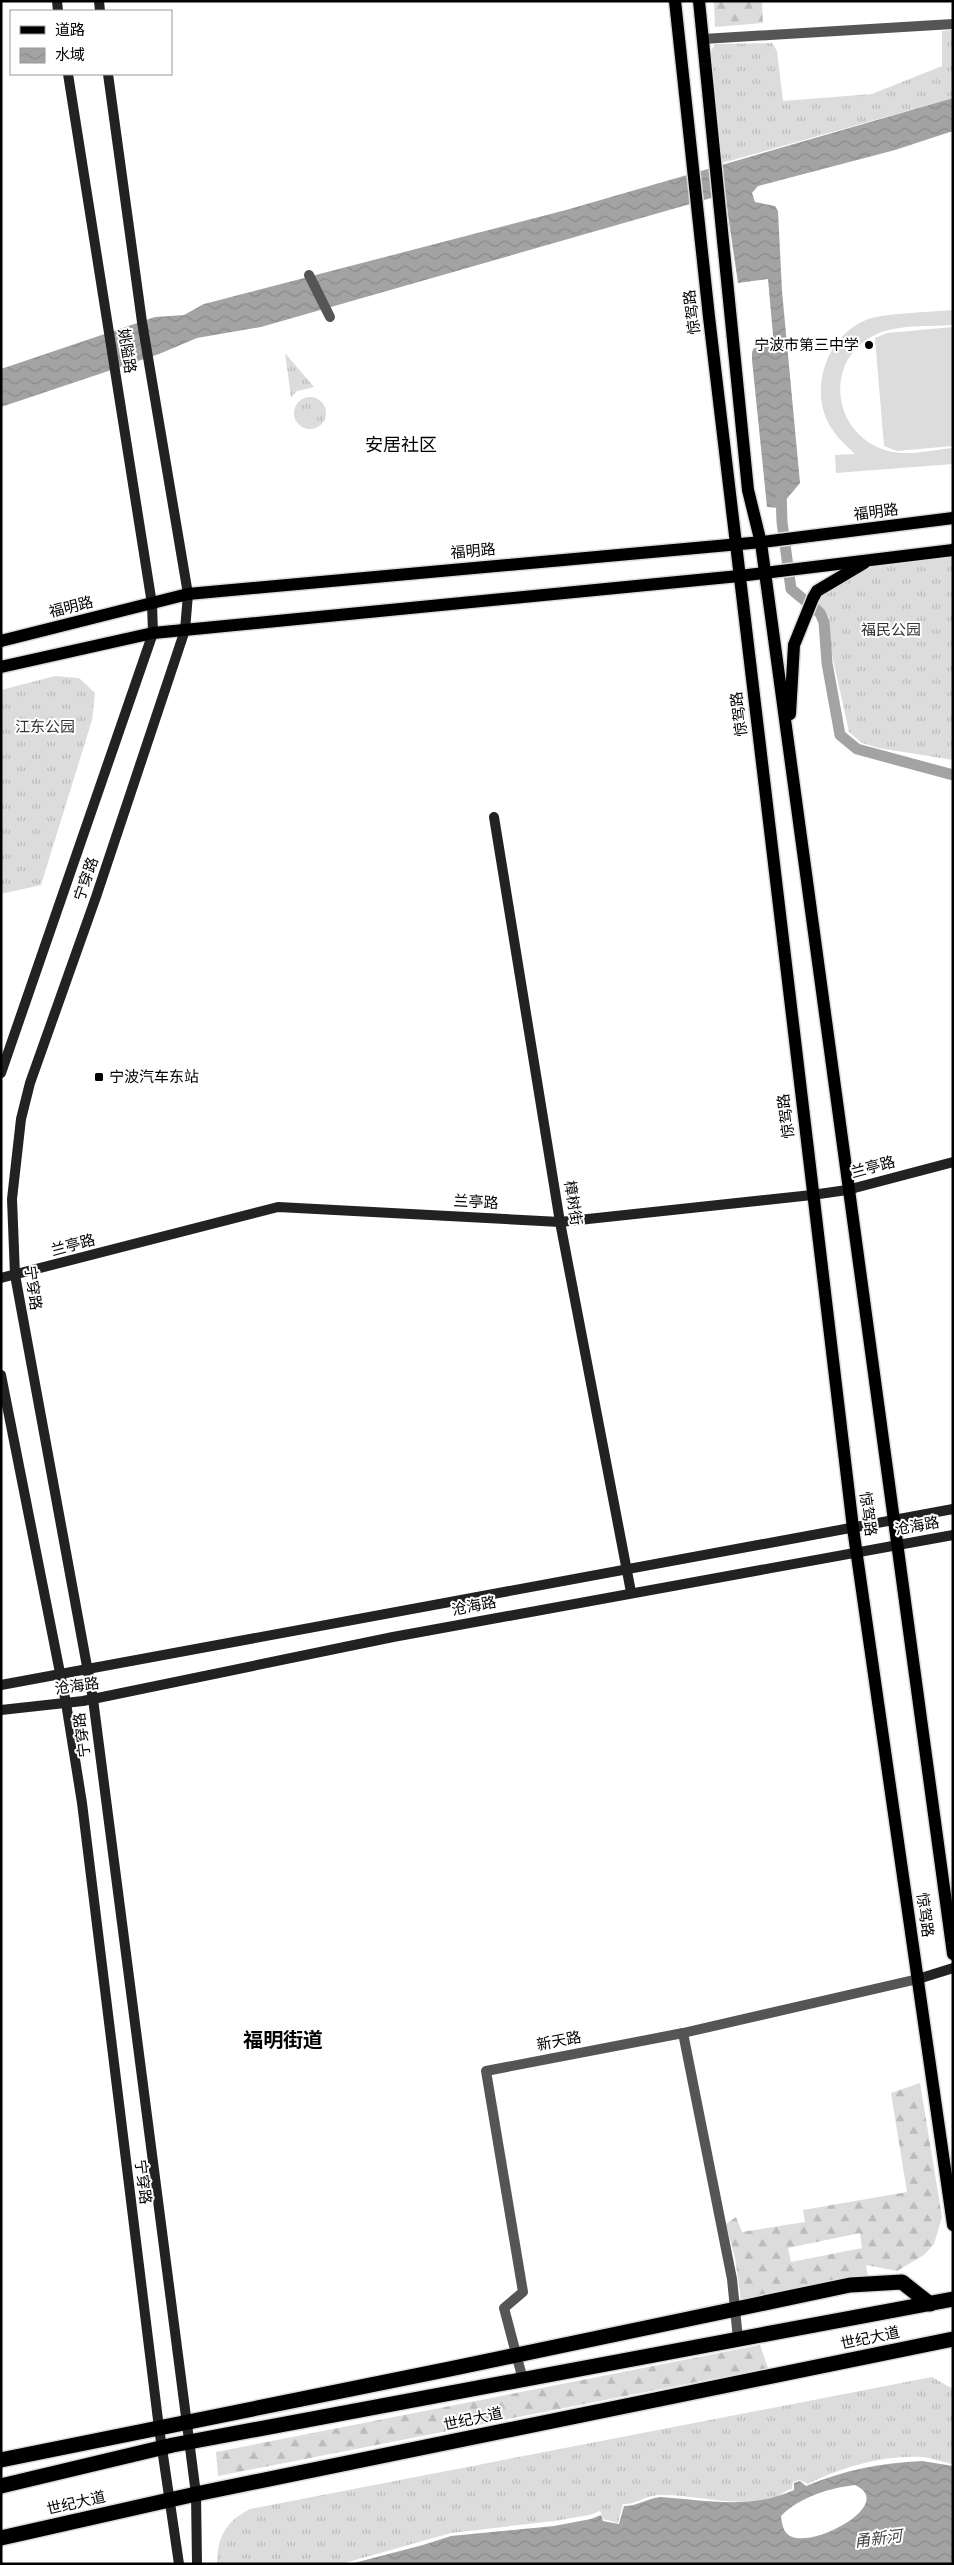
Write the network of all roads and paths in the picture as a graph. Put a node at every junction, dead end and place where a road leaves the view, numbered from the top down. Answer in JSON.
{"nodes":[{"id":1,"x":675,"y":1,"type":"edge"},
{"id":2,"x":699,"y":1,"type":"edge"},
{"id":3,"x":953,"y":24,"type":"edge"},
{"id":4,"x":703,"y":39,"type":"junction"},
{"id":5,"x":68,"y":75,"type":"edge"},
{"id":6,"x":108,"y":75,"type":"edge"},
{"id":7,"x":309,"y":275,"type":"dead end"},
{"id":8,"x":330,"y":317,"type":"dead end"},
{"id":9,"x":953,"y":518,"type":"edge"},
{"id":10,"x":761,"y":542,"type":"junction"},
{"id":11,"x":736,"y":545,"type":"junction"},
{"id":12,"x":953,"y":550,"type":"edge"},
{"id":13,"x":869,"y":560,"type":"junction"},
{"id":14,"x":765,"y":572,"type":"junction"},
{"id":15,"x":739,"y":576,"type":"junction"},
{"id":16,"x":188,"y":594,"type":"junction"},
{"id":17,"x":152,"y":604,"type":"junction"},
{"id":18,"x":185,"y":630,"type":"junction"},
{"id":19,"x":153,"y":633,"type":"junction"},
{"id":20,"x":1,"y":641,"type":"edge"},
{"id":21,"x":1,"y":667,"type":"edge"},
{"id":22,"x":788,"y":744,"type":"junction"},
{"id":23,"x":494,"y":817,"type":"dead end"},
{"id":24,"x":1,"y":1073,"type":"edge"},
{"id":25,"x":953,"y":1162,"type":"edge"},
{"id":26,"x":847,"y":1190,"type":"junction"},
{"id":27,"x":812,"y":1195,"type":"junction"},
{"id":28,"x":560,"y":1222,"type":"junction"},
{"id":29,"x":15,"y":1276,"type":"junction"},
{"id":30,"x":1,"y":1278,"type":"edge"},
{"id":31,"x":1,"y":1375,"type":"edge"},
{"id":32,"x":953,"y":1508,"type":"edge"},
{"id":33,"x":894,"y":1520,"type":"junction"},
{"id":34,"x":853,"y":1528,"type":"junction"},
{"id":35,"x":953,"y":1535,"type":"edge"},
{"id":36,"x":897,"y":1545,"type":"junction"},
{"id":37,"x":857,"y":1552,"type":"junction"},
{"id":38,"x":626,"y":1568,"type":"junction"},
{"id":39,"x":631,"y":1592,"type":"junction"},
{"id":40,"x":88,"y":1669,"type":"junction"},
{"id":41,"x":59,"y":1674,"type":"junction"},
{"id":42,"x":1,"y":1685,"type":"edge"},
{"id":43,"x":93,"y":1700,"type":"junction"},
{"id":44,"x":66,"y":1703,"type":"junction"},
{"id":45,"x":1,"y":1710,"type":"edge"},
{"id":46,"x":953,"y":1954,"type":"edge"},
{"id":47,"x":953,"y":1968,"type":"edge"},
{"id":48,"x":918,"y":1979,"type":"junction"},
{"id":49,"x":683,"y":2032,"type":"junction"},
{"id":50,"x":953,"y":2225,"type":"edge"},
{"id":51,"x":953,"y":2299,"type":"edge"},
{"id":52,"x":930,"y":2304,"type":"junction"},
{"id":53,"x":735,"y":2309,"type":"junction"},
{"id":54,"x":738,"y":2339,"type":"junction"},
{"id":55,"x":953,"y":2339,"type":"edge"},
{"id":56,"x":516,"y":2355,"type":"junction"},
{"id":57,"x":523,"y":2380,"type":"junction"},
{"id":58,"x":187,"y":2423,"type":"junction"},
{"id":59,"x":159,"y":2428,"type":"junction"},
{"id":60,"x":189,"y":2442,"type":"junction"},
{"id":61,"x":163,"y":2448,"type":"junction"},
{"id":62,"x":1,"y":2460,"type":"edge"},
{"id":63,"x":1,"y":2486,"type":"edge"},
{"id":64,"x":196,"y":2494,"type":"junction"},
{"id":65,"x":170,"y":2500,"type":"junction"},
{"id":66,"x":1,"y":2538,"type":"edge"},
{"id":67,"x":179,"y":2564,"type":"edge"},
{"id":68,"x":197,"y":2564,"type":"edge"}],
"edges":[{"from":1,"to":11,"type":"main road","name":"惊驾路"},
{"from":2,"to":4,"type":"main road","name":"惊驾路"},
{"from":3,"to":4,"type":"street"},
{"from":4,"to":10,"type":"main road","name":"惊驾路"},
{"from":5,"to":17,"type":"main road","name":"姚隘路"},
{"from":6,"to":16,"type":"main road","name":"姚隘路"},
{"from":7,"to":8,"type":"street"},
{"from":9,"to":10,"type":"main road","name":"福明路"},
{"from":10,"to":11,"type":"main road","name":"福明路"},
{"from":10,"to":14,"type":"main road","name":"惊驾路"},
{"from":11,"to":15,"type":"main road","name":"惊驾路"},
{"from":11,"to":16,"type":"main road","name":"福明路"},
{"from":12,"to":13,"type":"main road"},
{"from":13,"to":14,"type":"main road"},
{"from":13,"to":22,"type":"main road"},
{"from":14,"to":15,"type":"main road"},
{"from":14,"to":22,"type":"main road","name":"惊驾路"},
{"from":15,"to":18,"type":"main road"},
{"from":15,"to":27,"type":"main road","name":"惊驾路"},
{"from":16,"to":17,"type":"main road","name":"福明路"},
{"from":16,"to":18,"type":"main road","name":"姚隘路"},
{"from":17,"to":19,"type":"main road","name":"姚隘路"},
{"from":17,"to":20,"type":"main road","name":"福明路"},
{"from":18,"to":19,"type":"main road"},
{"from":18,"to":29,"type":"main road","name":"宁穿路"},
{"from":19,"to":21,"type":"main road"},
{"from":19,"to":24,"type":"main road","name":"宁穿路"},
{"from":22,"to":26,"type":"main road","name":"惊驾路"},
{"from":23,"to":28,"type":"main road","name":"樟树街"},
{"from":25,"to":26,"type":"main road","name":"兰亭路"},
{"from":26,"to":27,"type":"main road","name":"兰亭路"},
{"from":26,"to":33,"type":"main road","name":"惊驾路"},
{"from":27,"to":28,"type":"main road","name":"兰亭路"},
{"from":27,"to":34,"type":"main road","name":"惊驾路"},
{"from":28,"to":29,"type":"main road","name":"兰亭路"},
{"from":28,"to":38,"type":"main road","name":"樟树街"},
{"from":29,"to":30,"type":"main road","name":"兰亭路"},
{"from":29,"to":40,"type":"main road","name":"宁穿路"},
{"from":31,"to":41,"type":"main road","name":"宁穿路"},
{"from":32,"to":33,"type":"main road","name":"沧海路"},
{"from":33,"to":34,"type":"main road","name":"沧海路"},
{"from":33,"to":36,"type":"main road","name":"惊驾路"},
{"from":34,"to":37,"type":"main road","name":"惊驾路"},
{"from":34,"to":38,"type":"main road","name":"沧海路"},
{"from":35,"to":36,"type":"main road","name":"沧海路"},
{"from":36,"to":37,"type":"main road","name":"沧海路"},
{"from":36,"to":46,"type":"main road","name":"惊驾路"},
{"from":37,"to":39,"type":"main road","name":"沧海路"},
{"from":37,"to":48,"type":"main road","name":"惊驾路"},
{"from":38,"to":39,"type":"main road","name":"樟树街"},
{"from":38,"to":40,"type":"main road","name":"沧海路"},
{"from":39,"to":43,"type":"main road","name":"沧海路"},
{"from":40,"to":41,"type":"main road","name":"沧海路"},
{"from":40,"to":43,"type":"main road","name":"宁穿路"},
{"from":41,"to":42,"type":"main road","name":"沧海路"},
{"from":41,"to":44,"type":"main road","name":"宁穿路"},
{"from":43,"to":44,"type":"main road","name":"沧海路"},
{"from":43,"to":58,"type":"main road","name":"宁穿路"},
{"from":44,"to":45,"type":"main road","name":"沧海路"},
{"from":44,"to":59,"type":"main road","name":"宁穿路"},
{"from":47,"to":48,"type":"main road","name":"新天路"},
{"from":48,"to":49,"type":"street","name":"新天路"},
{"from":48,"to":50,"type":"main road","name":"惊驾路"},
{"from":49,"to":53,"type":"street"},
{"from":49,"to":56,"type":"street","name":"新天路"},
{"from":51,"to":52,"type":"highway","name":"世纪大道"},
{"from":52,"to":53,"type":"highway"},
{"from":52,"to":54,"type":"highway","name":"世纪大道"},
{"from":53,"to":54,"type":"street"},
{"from":53,"to":56,"type":"highway"},
{"from":54,"to":57,"type":"highway","name":"世纪大道"},
{"from":55,"to":64,"type":"highway","name":"世纪大道"},
{"from":56,"to":57,"type":"street","name":"新天路"},
{"from":56,"to":58,"type":"highway"},
{"from":57,"to":60,"type":"highway","name":"世纪大道"},
{"from":58,"to":59,"type":"highway"},
{"from":58,"to":60,"type":"main road","name":"宁穿路"},
{"from":59,"to":61,"type":"main road","name":"宁穿路"},
{"from":59,"to":62,"type":"highway"},
{"from":60,"to":61,"type":"highway","name":"世纪大道"},
{"from":60,"to":64,"type":"main road","name":"宁穿路"},
{"from":61,"to":63,"type":"highway","name":"世纪大道"},
{"from":61,"to":65,"type":"main road","name":"宁穿路"},
{"from":64,"to":65,"type":"highway","name":"世纪大道"},
{"from":64,"to":68,"type":"main road","name":"宁穿路"},
{"from":65,"to":66,"type":"highway","name":"世纪大道"},
{"from":65,"to":67,"type":"main road","name":"宁穿路"}]}
